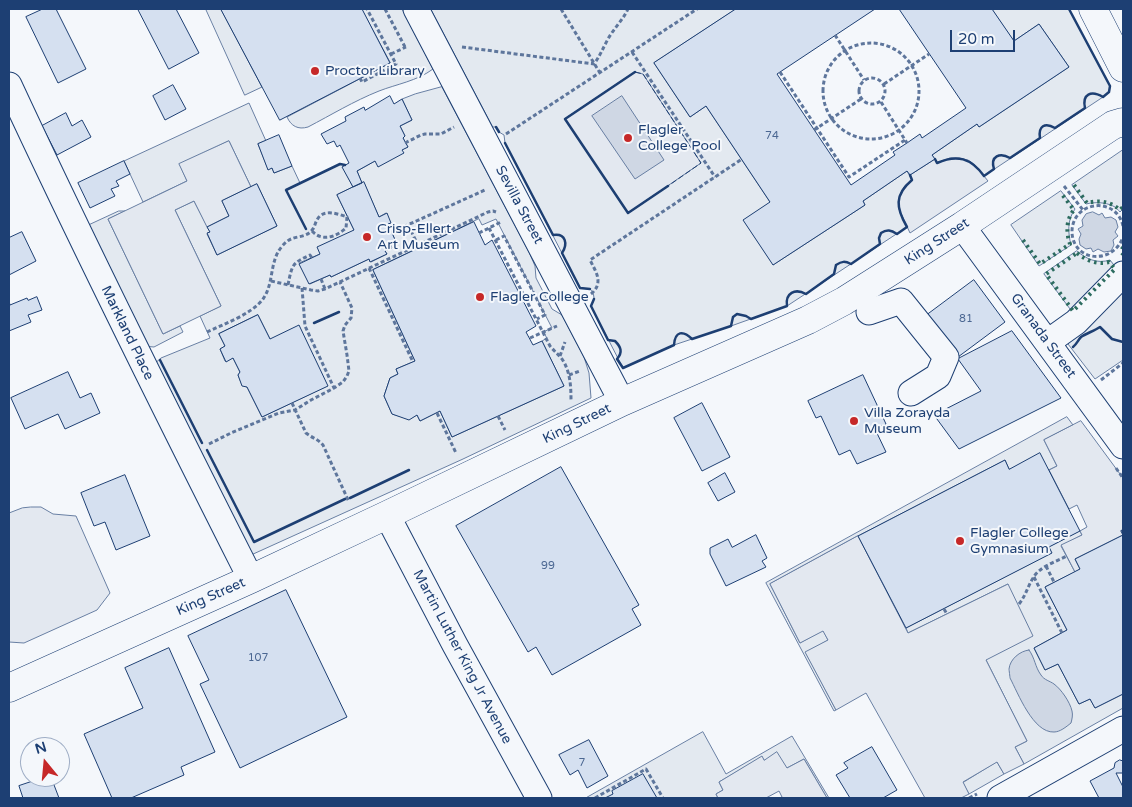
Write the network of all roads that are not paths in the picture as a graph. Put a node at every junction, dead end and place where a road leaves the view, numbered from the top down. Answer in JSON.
{"nodes":[{"id":1,"x":416,"y":9,"type":"edge"},
{"id":2,"x":1093,"y":9,"type":"edge"},
{"id":3,"x":1123,"y":68,"type":"edge"},
{"id":4,"x":9,"y":85,"type":"edge"},
{"id":5,"x":1120,"y":119,"type":"edge"},
{"id":6,"x":962,"y":226,"type":"junction"},
{"id":7,"x":1123,"y":274,"type":"edge"},
{"id":8,"x":869,"y":312,"type":"dead end"},
{"id":9,"x":1048,"y":342,"type":"junction"},
{"id":10,"x":911,"y":393,"type":"dead end"},
{"id":11,"x":622,"y":402,"type":"junction"},
{"id":12,"x":1123,"y":446,"type":"edge"},
{"id":13,"x":387,"y":516,"type":"junction"},
{"id":14,"x":251,"y":579,"type":"junction"},
{"id":15,"x":9,"y":688,"type":"edge"},
{"id":16,"x":1123,"y":729,"type":"edge"},
{"id":17,"x":539,"y":798,"type":"edge"},
{"id":18,"x":1000,"y":798,"type":"edge"}],
"edges":[{"from":1,"to":11,"type":"street","name":"Sevilla Street"},
{"from":2,"to":3,"type":"main road"},
{"from":4,"to":14,"type":"street","name":"Markland Place"},
{"from":5,"to":6,"type":"main road","name":"King Street"},
{"from":6,"to":9,"type":"street","name":"Granada Street"},
{"from":6,"to":11,"type":"main road","name":"King Street"},
{"from":7,"to":9,"type":"street"},
{"from":8,"to":10,"type":"street"},
{"from":9,"to":12,"type":"street","name":"Granada Street"},
{"from":11,"to":13,"type":"main road","name":"King Street"},
{"from":13,"to":14,"type":"main road","name":"King Street"},
{"from":13,"to":17,"type":"street","name":"Martin Luther King Jr Avenue"},
{"from":14,"to":15,"type":"main road","name":"King Street"},
{"from":16,"to":18,"type":"street"}]}
